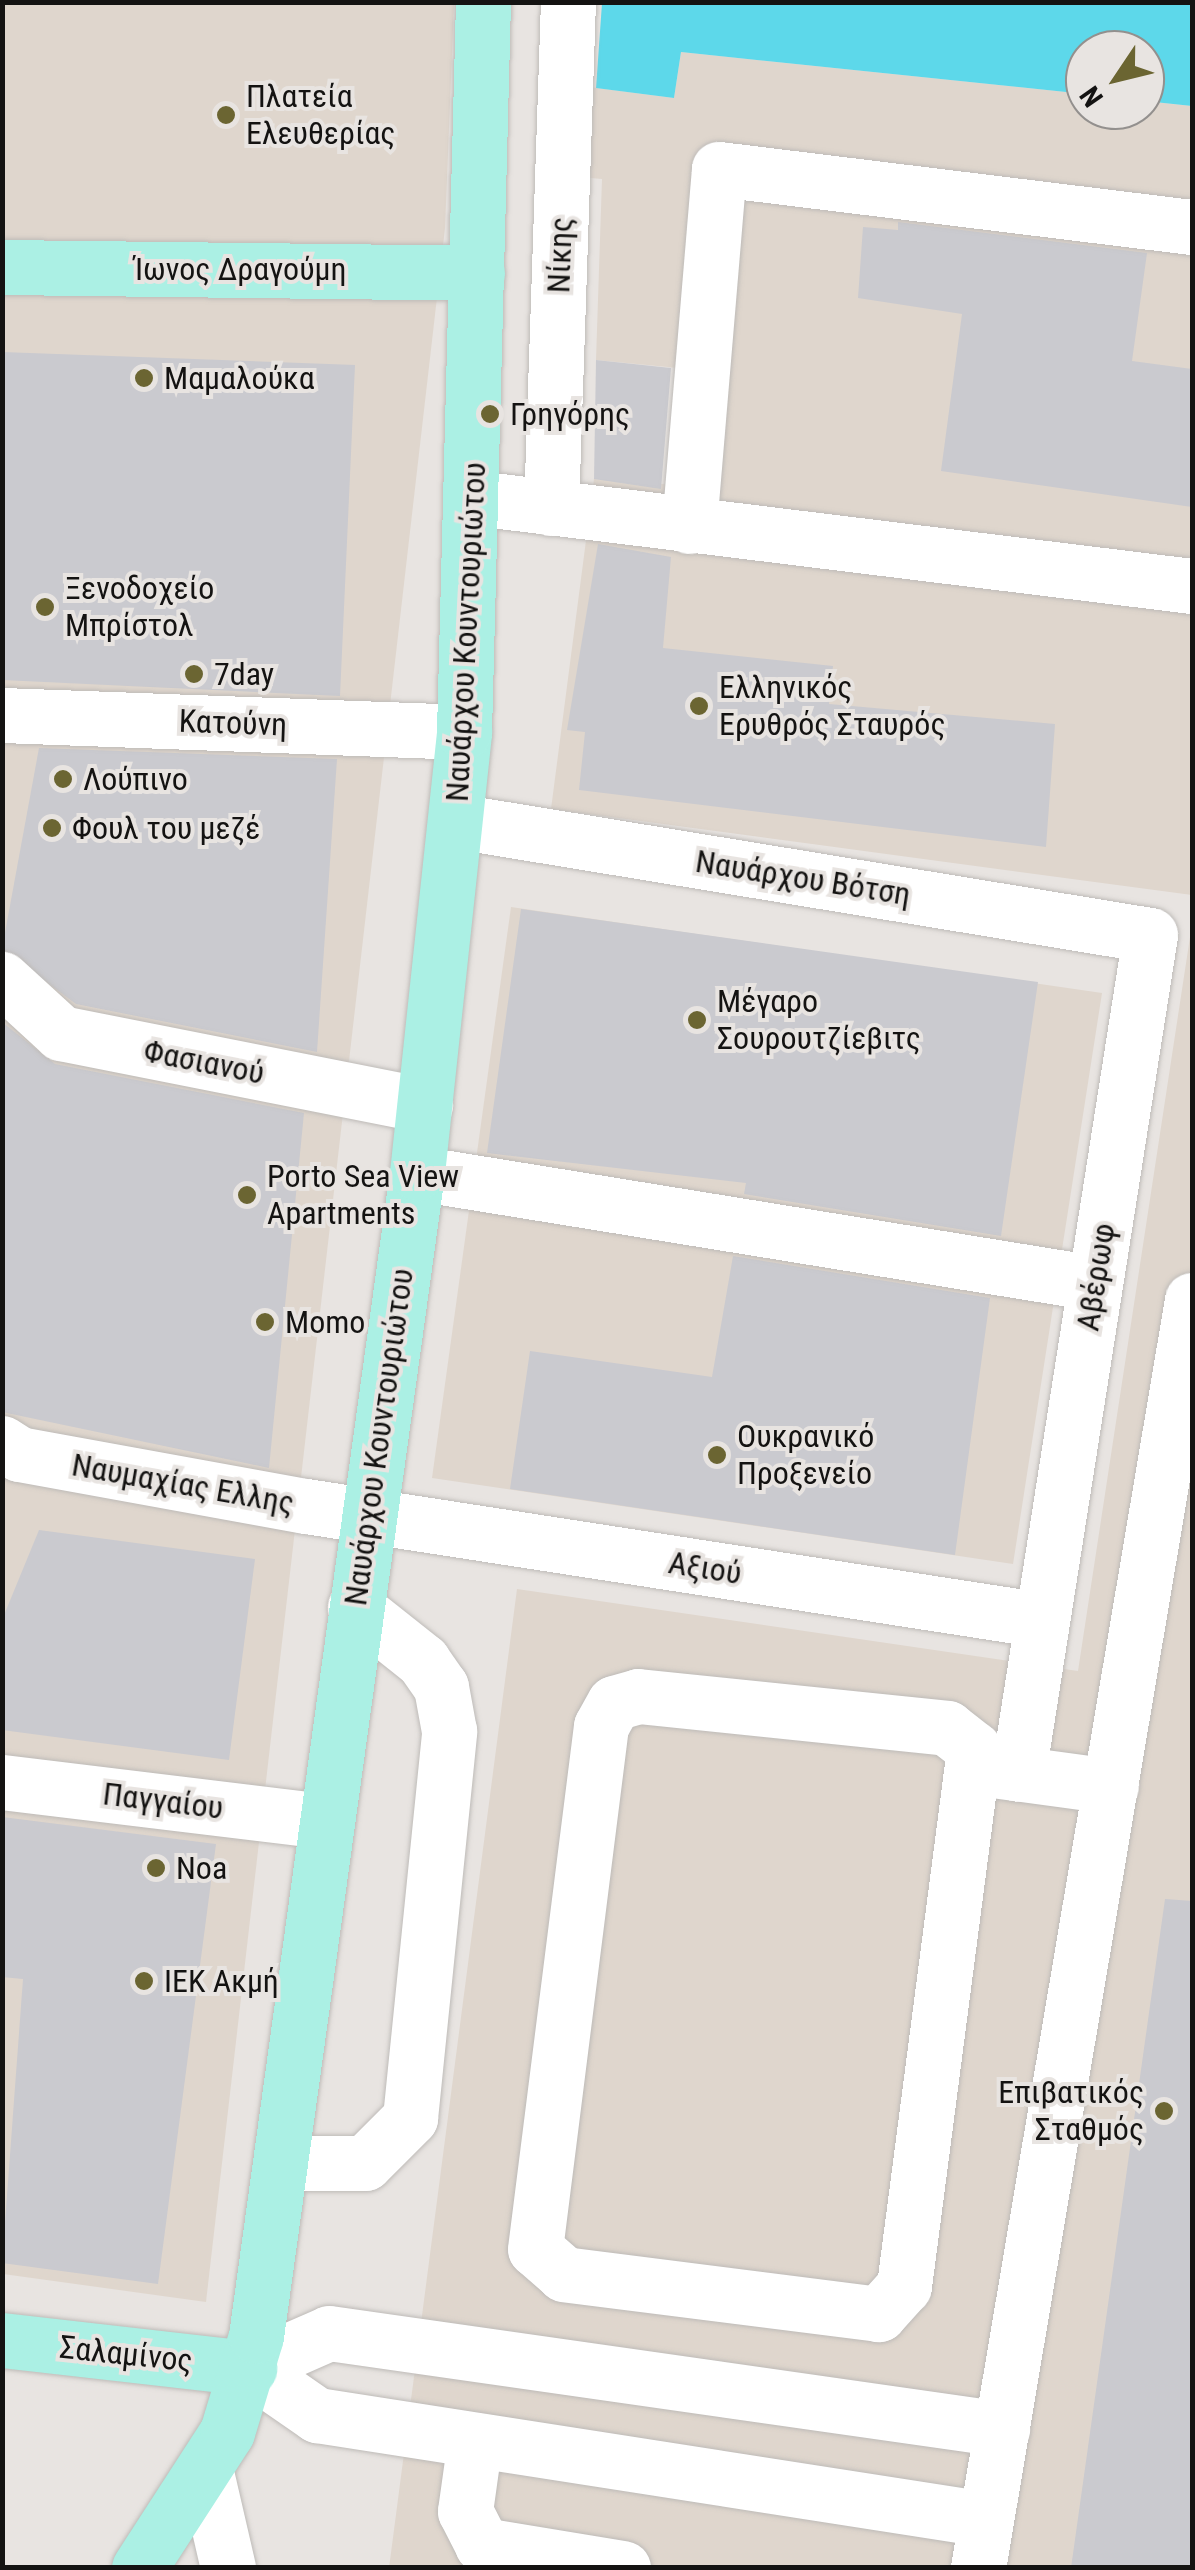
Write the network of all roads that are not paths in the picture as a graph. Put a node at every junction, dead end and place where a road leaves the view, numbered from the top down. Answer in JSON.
{"nodes":[{"id":1,"x":483,"y":2,"type":"edge"},
{"id":2,"x":568,"y":2,"type":"edge"},
{"id":3,"x":1192,"y":228,"type":"edge"},
{"id":4,"x":2,"y":267,"type":"edge"},
{"id":5,"x":477,"y":273,"type":"junction"},
{"id":6,"x":476,"y":498,"type":"junction"},
{"id":7,"x":551,"y":508,"type":"junction"},
{"id":8,"x":689,"y":526,"type":"junction"},
{"id":9,"x":1192,"y":586,"type":"edge"},
{"id":10,"x":2,"y":715,"type":"edge"},
{"id":11,"x":464,"y":732,"type":"junction"},
{"id":12,"x":456,"y":820,"type":"junction"},
{"id":13,"x":1150,"y":935,"type":"joint"},
{"id":14,"x":2,"y":979,"type":"edge"},
{"id":15,"x":426,"y":1106,"type":"junction"},
{"id":16,"x":416,"y":1173,"type":"junction"},
{"id":17,"x":1095,"y":1284,"type":"junction"},
{"id":18,"x":1192,"y":1300,"type":"edge"},
{"id":19,"x":8,"y":1463,"type":"edge"},
{"id":20,"x":367,"y":1515,"type":"junction"},
{"id":21,"x":355,"y":1607,"type":"junction"},
{"id":22,"x":1042,"y":1620,"type":"junction"},
{"id":23,"x":998,"y":1771,"type":"junction"},
{"id":24,"x":2,"y":1782,"type":"edge"},
{"id":25,"x":1112,"y":1786,"type":"junction"},
{"id":26,"x":324,"y":1821,"type":"junction"},
{"id":27,"x":283,"y":2163,"type":"junction"},
{"id":28,"x":2,"y":2340,"type":"edge"},
{"id":29,"x":249,"y":2368,"type":"junction"},
{"id":30,"x":1002,"y":2429,"type":"junction"},
{"id":31,"x":476,"y":2440,"type":"junction"},
{"id":32,"x":205,"y":2468,"type":"junction"},
{"id":33,"x":982,"y":2543,"type":"edge"},
{"id":34,"x":139,"y":2568,"type":"edge"},
{"id":35,"x":228,"y":2568,"type":"edge"},
{"id":36,"x":623,"y":2568,"type":"edge"}],
"edges":[{"from":1,"to":5,"type":"main road"},
{"from":2,"to":7,"type":"street","name":"Νίκης"},
{"from":3,"to":8,"type":"street"},
{"from":4,"to":5,"type":"main road","name":"Ίωνος Δραγούμη"},
{"from":5,"to":6,"type":"main road","name":"Ναυάρχου Κουντουριώτου"},
{"from":6,"to":7,"type":"street"},
{"from":6,"to":11,"type":"main road","name":"Ναυάρχου Κουντουριώτου"},
{"from":7,"to":8,"type":"street"},
{"from":8,"to":9,"type":"street"},
{"from":10,"to":11,"type":"street","name":"Κατούνη"},
{"from":11,"to":12,"type":"main road","name":"Ναυάρχου Κουντουριώτου"},
{"from":12,"to":13,"type":"street","name":"Ναυάρχου Βότση"},
{"from":12,"to":15,"type":"main road","name":"Ναυάρχου Κουντουριώτου"},
{"from":13,"to":17,"type":"street","name":"Αβέρωφ"},
{"from":14,"to":15,"type":"street","name":"Φασιανού"},
{"from":15,"to":16,"type":"main road","name":"Ναυάρχου Κουντουριώτου"},
{"from":16,"to":17,"type":"street"},
{"from":16,"to":20,"type":"main road","name":"Ναυάρχου Κουντουριώτου"},
{"from":17,"to":22,"type":"street","name":"Αβέρωφ"},
{"from":18,"to":25,"type":"street"},
{"from":19,"to":20,"type":"street","name":"Ναυμαχίας Ελλης"},
{"from":20,"to":21,"type":"main road","name":"Ναυάρχου Κουντουριώτου"},
{"from":20,"to":22,"type":"street","name":"Αξιού"},
{"from":21,"to":26,"type":"main road","name":"Ναυάρχου Κουντουριώτου"},
{"from":21,"to":27,"type":"street"},
{"from":22,"to":23,"type":"street","name":"Αβέρωφ"},
{"from":23,"to":23,"type":"street","name":"Αβέρωφ"},
{"from":23,"to":25,"type":"street"},
{"from":24,"to":26,"type":"street","name":"Παγγαίου"},
{"from":25,"to":30,"type":"street"},
{"from":26,"to":27,"type":"main road","name":"Ναυάρχου Κουντουριώτου"},
{"from":27,"to":29,"type":"main road","name":"Ναυάρχου Κουντουριώτου"},
{"from":28,"to":29,"type":"main road","name":"Σαλαμίνος"},
{"from":29,"to":30,"type":"street"},
{"from":29,"to":31,"type":"street"},
{"from":29,"to":32,"type":"main road","name":"Ναυάρχου Κουντουριώτου"},
{"from":30,"to":33,"type":"street"},
{"from":31,"to":33,"type":"street"},
{"from":31,"to":36,"type":"street"},
{"from":32,"to":34,"type":"main road","name":"Ναυάρχου Κουντουριώτου"},
{"from":32,"to":35,"type":"street"}]}
